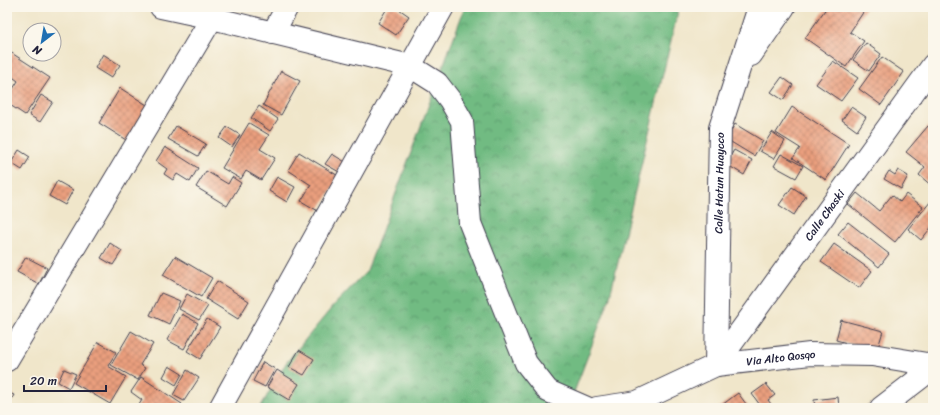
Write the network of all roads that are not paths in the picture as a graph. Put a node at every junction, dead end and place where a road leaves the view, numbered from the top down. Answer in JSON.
{"nodes":[{"id":1,"x":161,"y":7,"type":"edge"},
{"id":2,"x":287,"y":7,"type":"edge"},
{"id":3,"x":443,"y":7,"type":"edge"},
{"id":4,"x":759,"y":7,"type":"edge"},
{"id":5,"x":784,"y":7,"type":"edge"},
{"id":6,"x":212,"y":18,"type":"junction"},
{"id":7,"x":273,"y":33,"type":"junction"},
{"id":8,"x":933,"y":65,"type":"edge"},
{"id":9,"x":410,"y":66,"type":"junction"},
{"id":10,"x":737,"y":76,"type":"junction"},
{"id":11,"x":7,"y":360,"type":"edge"},
{"id":12,"x":716,"y":365,"type":"junction"},
{"id":13,"x":933,"y":365,"type":"edge"},
{"id":14,"x":933,"y":368,"type":"edge"},
{"id":15,"x":220,"y":408,"type":"edge"},
{"id":16,"x":587,"y":408,"type":"edge"},
{"id":17,"x":597,"y":408,"type":"edge"},
{"id":18,"x":881,"y":408,"type":"edge"}],
"edges":[{"from":1,"to":6,"type":"street"},
{"from":2,"to":7,"type":"street"},
{"from":3,"to":9,"type":"street"},
{"from":4,"to":10,"type":"street","name":"Calle Hatun Huaycco"},
{"from":5,"to":10,"type":"street"},
{"from":6,"to":7,"type":"street"},
{"from":6,"to":11,"type":"street"},
{"from":7,"to":9,"type":"street"},
{"from":8,"to":12,"type":"street","name":"Calle Chaski"},
{"from":9,"to":15,"type":"street"},
{"from":9,"to":16,"type":"street"},
{"from":10,"to":12,"type":"street","name":"Calle Hatun Huaycco"},
{"from":12,"to":13,"type":"street","name":"Via Alto Qosqo"},
{"from":12,"to":17,"type":"street","name":"Via Alto Qosqo"},
{"from":14,"to":18,"type":"street"}]}
